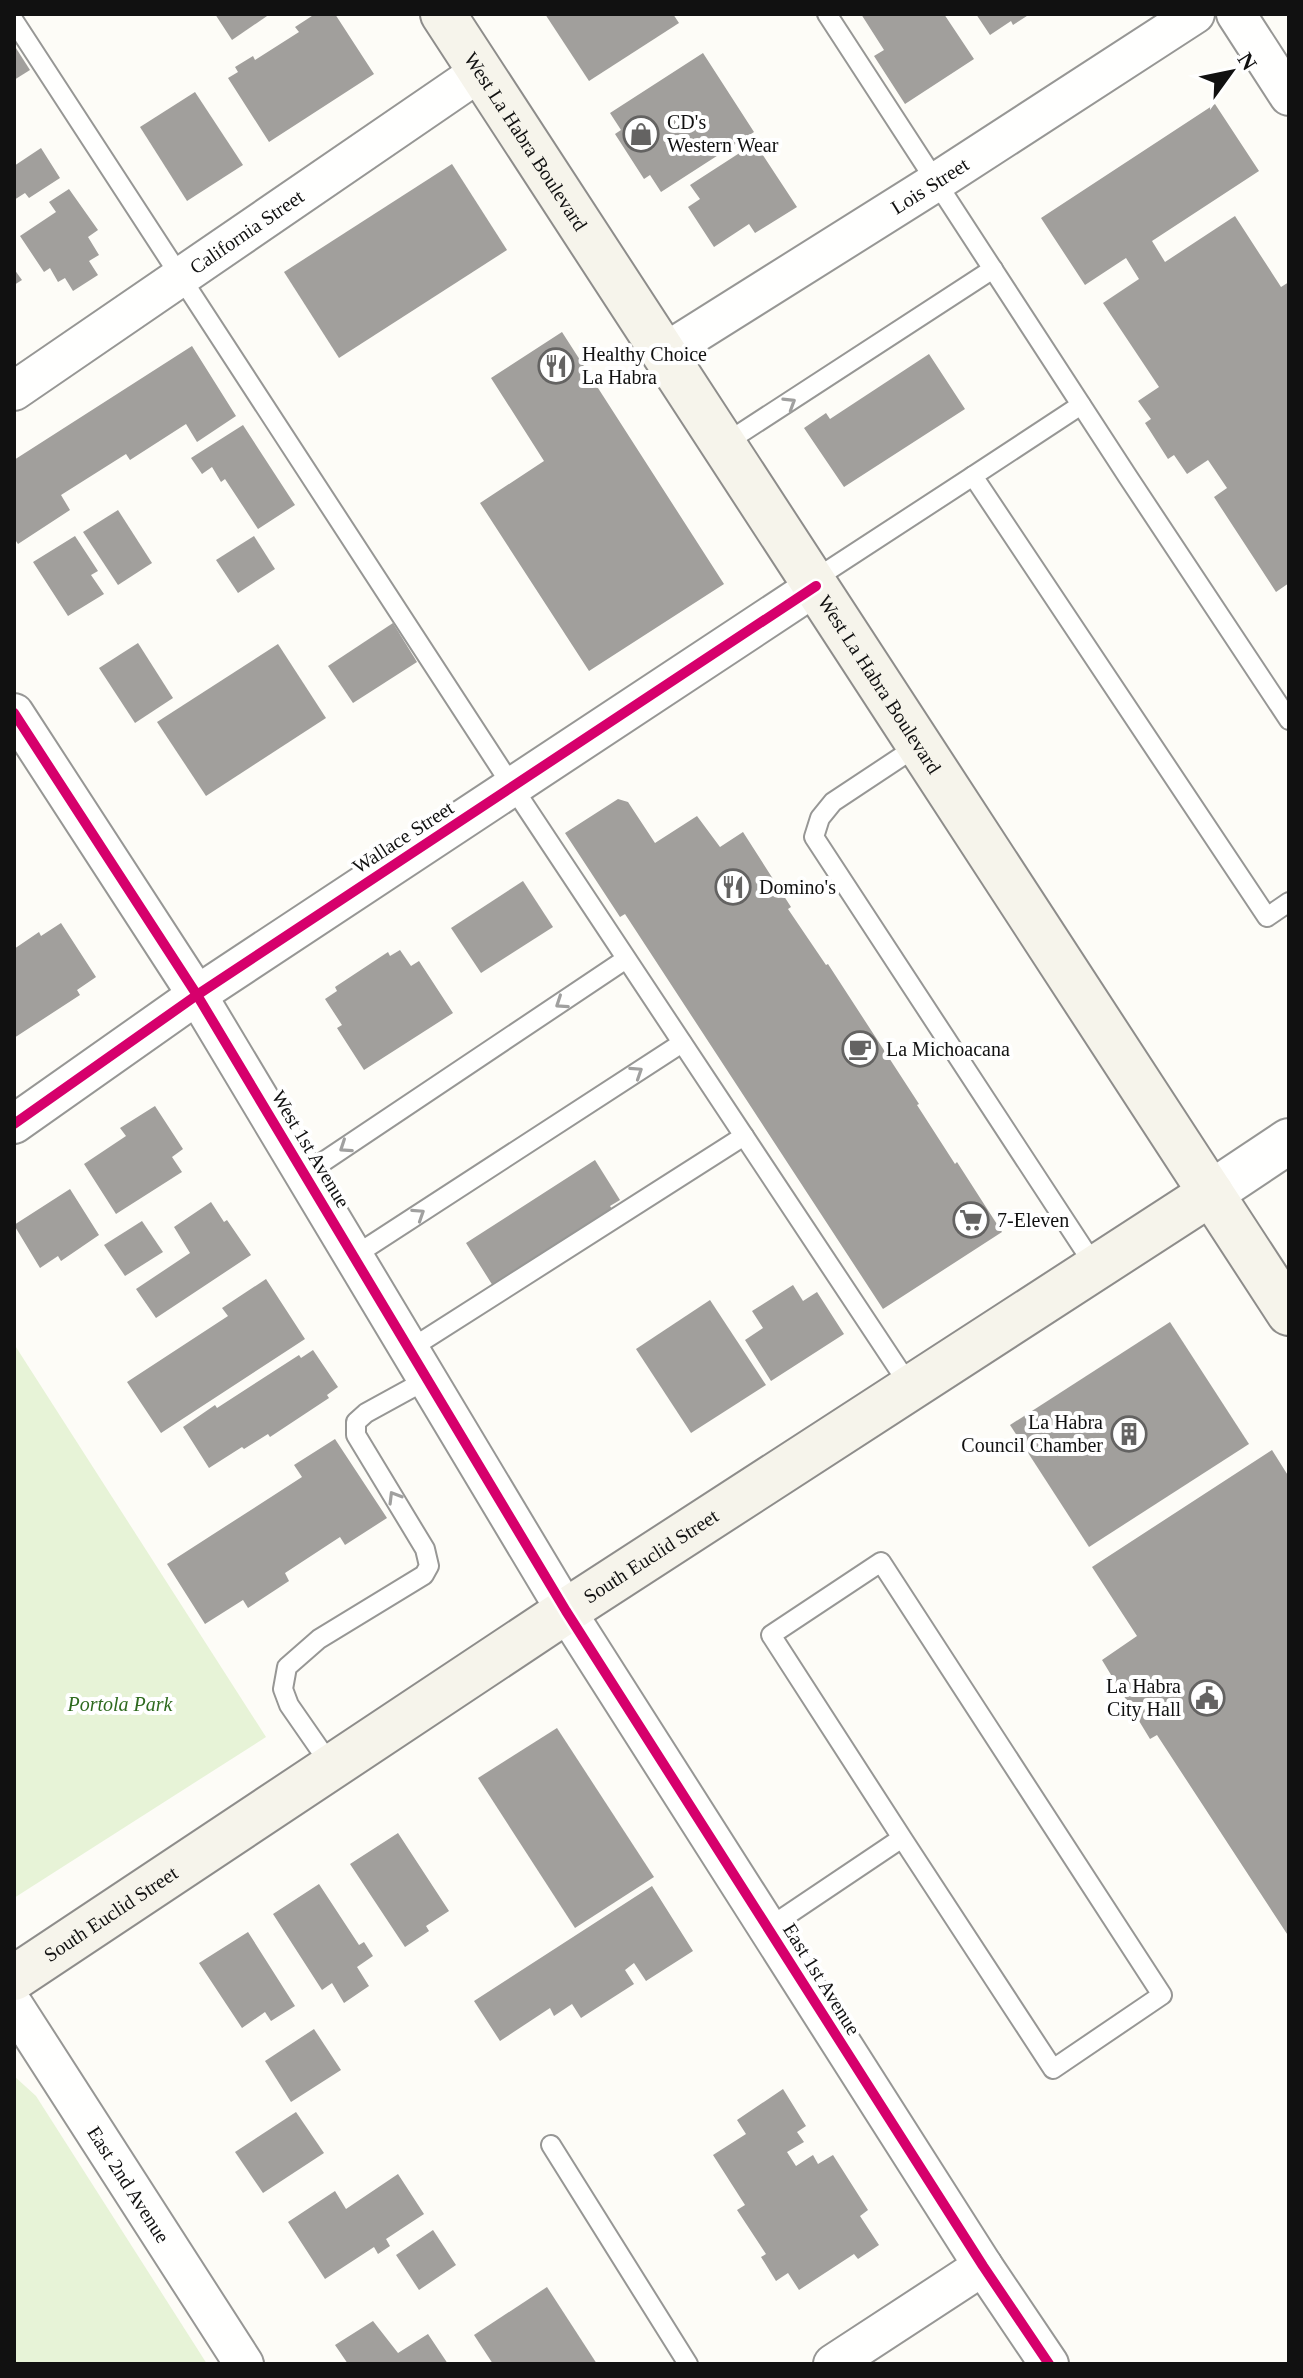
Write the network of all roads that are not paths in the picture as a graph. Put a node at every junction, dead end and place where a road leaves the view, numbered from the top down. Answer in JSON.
{"nodes":[{"id":1,"x":443,"y":14,"type":"edge"},
{"id":2,"x":827,"y":14,"type":"edge"},
{"id":3,"x":1195,"y":14,"type":"edge"},
{"id":4,"x":1236,"y":14,"type":"edge"},
{"id":5,"x":14,"y":21,"type":"edge"},
{"id":6,"x":481,"y":71,"type":"junction"},
{"id":7,"x":1289,"y":96,"type":"edge"},
{"id":8,"x":936,"y":182,"type":"junction"},
{"id":9,"x":993,"y":269,"type":"junction"},
{"id":10,"x":180,"y":277,"type":"junction"},
{"id":11,"x":664,"y":353,"type":"junction"},
{"id":12,"x":14,"y":391,"type":"edge"},
{"id":13,"x":1081,"y":405,"type":"junction"},
{"id":14,"x":724,"y":444,"type":"junction"},
{"id":15,"x":973,"y":476,"type":"junction"},
{"id":16,"x":814,"y":583,"type":"junction"},
{"id":17,"x":14,"y":713,"type":"edge"},
{"id":18,"x":1289,"y":720,"type":"edge"},
{"id":19,"x":919,"y":745,"type":"junction"},
{"id":20,"x":512,"y":786,"type":"junction"},
{"id":21,"x":1289,"y":902,"type":"edge"},
{"id":22,"x":626,"y":959,"type":"junction"},
{"id":23,"x":197,"y":995,"type":"junction"},
{"id":24,"x":682,"y":1043,"type":"junction"},
{"id":25,"x":14,"y":1124,"type":"edge"},
{"id":26,"x":744,"y":1136,"type":"junction"},
{"id":27,"x":1289,"y":1141,"type":"edge"},
{"id":28,"x":305,"y":1174,"type":"junction"},
{"id":29,"x":1211,"y":1193,"type":"junction"},
{"id":30,"x":354,"y":1256,"type":"junction"},
{"id":31,"x":1096,"y":1268,"type":"junction"},
{"id":32,"x":1289,"y":1313,"type":"edge"},
{"id":33,"x":419,"y":1364,"type":"junction"},
{"id":34,"x":911,"y":1388,"type":"junction"},
{"id":35,"x":566,"y":1611,"type":"junction"},
{"id":36,"x":332,"y":1767,"type":"junction"},
{"id":37,"x":902,"y":1838,"type":"junction"},
{"id":38,"x":768,"y":1928,"type":"junction"},
{"id":39,"x":14,"y":1978,"type":"edge"},
{"id":40,"x":14,"y":2006,"type":"edge"},
{"id":41,"x":551,"y":2145,"type":"dead end"},
{"id":42,"x":983,"y":2266,"type":"junction"},
{"id":43,"x":244,"y":2364,"type":"edge"},
{"id":44,"x":688,"y":2364,"type":"edge"},
{"id":45,"x":833,"y":2364,"type":"edge"},
{"id":46,"x":1049,"y":2364,"type":"edge"}],
"edges":[{"from":1,"to":6,"type":"main road","name":"West La Habra Boulevard"},
{"from":2,"to":8,"type":"lane"},
{"from":3,"to":8,"type":"street","name":"Lois Street"},
{"from":4,"to":7,"type":"street"},
{"from":5,"to":10,"type":"lane"},
{"from":6,"to":10,"type":"street","name":"California Street"},
{"from":6,"to":11,"type":"main road","name":"West La Habra Boulevard"},
{"from":8,"to":9,"type":"lane"},
{"from":8,"to":11,"type":"street","name":"Lois Street"},
{"from":9,"to":13,"type":"lane"},
{"from":14,"to":9,"type":"lane","one_way":true},
{"from":10,"to":12,"type":"street","name":"California Street"},
{"from":10,"to":20,"type":"lane"},
{"from":11,"to":14,"type":"main road","name":"West La Habra Boulevard"},
{"from":13,"to":15,"type":"lane"},
{"from":13,"to":18,"type":"lane"},
{"from":14,"to":16,"type":"main road","name":"West La Habra Boulevard"},
{"from":15,"to":16,"type":"lane"},
{"from":15,"to":21,"type":"lane"},
{"from":16,"to":19,"type":"main road","name":"West La Habra Boulevard"},
{"from":16,"to":20,"type":"street","name":"Wallace Street"},
{"from":17,"to":23,"type":"street","name":"West 1st Avenue"},
{"from":19,"to":29,"type":"main road","name":"West La Habra Boulevard"},
{"from":19,"to":31,"type":"lane"},
{"from":20,"to":22,"type":"lane"},
{"from":20,"to":23,"type":"street","name":"Wallace Street"},
{"from":22,"to":24,"type":"lane"},
{"from":22,"to":28,"type":"lane","one_way":true},
{"from":23,"to":25,"type":"street","name":"Wallace Street"},
{"from":23,"to":28,"type":"street","name":"West 1st Avenue"},
{"from":24,"to":26,"type":"lane"},
{"from":30,"to":24,"type":"lane","one_way":true},
{"from":26,"to":33,"type":"lane"},
{"from":26,"to":34,"type":"lane"},
{"from":27,"to":29,"type":"street"},
{"from":28,"to":30,"type":"street","name":"West 1st Avenue"},
{"from":29,"to":31,"type":"main road","name":"South Euclid Street"},
{"from":29,"to":32,"type":"main road","name":"West La Habra Boulevard"},
{"from":30,"to":33,"type":"street","name":"West 1st Avenue"},
{"from":31,"to":34,"type":"main road","name":"South Euclid Street"},
{"from":33,"to":35,"type":"street","name":"West 1st Avenue"},
{"from":36,"to":33,"type":"lane","one_way":true},
{"from":34,"to":35,"type":"main road","name":"South Euclid Street"},
{"from":35,"to":36,"type":"main road","name":"South Euclid Street"},
{"from":35,"to":38,"type":"street","name":"East 1st Avenue"},
{"from":36,"to":39,"type":"main road","name":"South Euclid Street"},
{"from":37,"to":37,"type":"lane"},
{"from":37,"to":38,"type":"lane"},
{"from":38,"to":42,"type":"street","name":"East 1st Avenue"},
{"from":40,"to":43,"type":"street","name":"East 2nd Avenue"},
{"from":41,"to":44,"type":"lane"},
{"from":42,"to":45,"type":"street"},
{"from":42,"to":46,"type":"street","name":"East 1st Avenue"}]}
